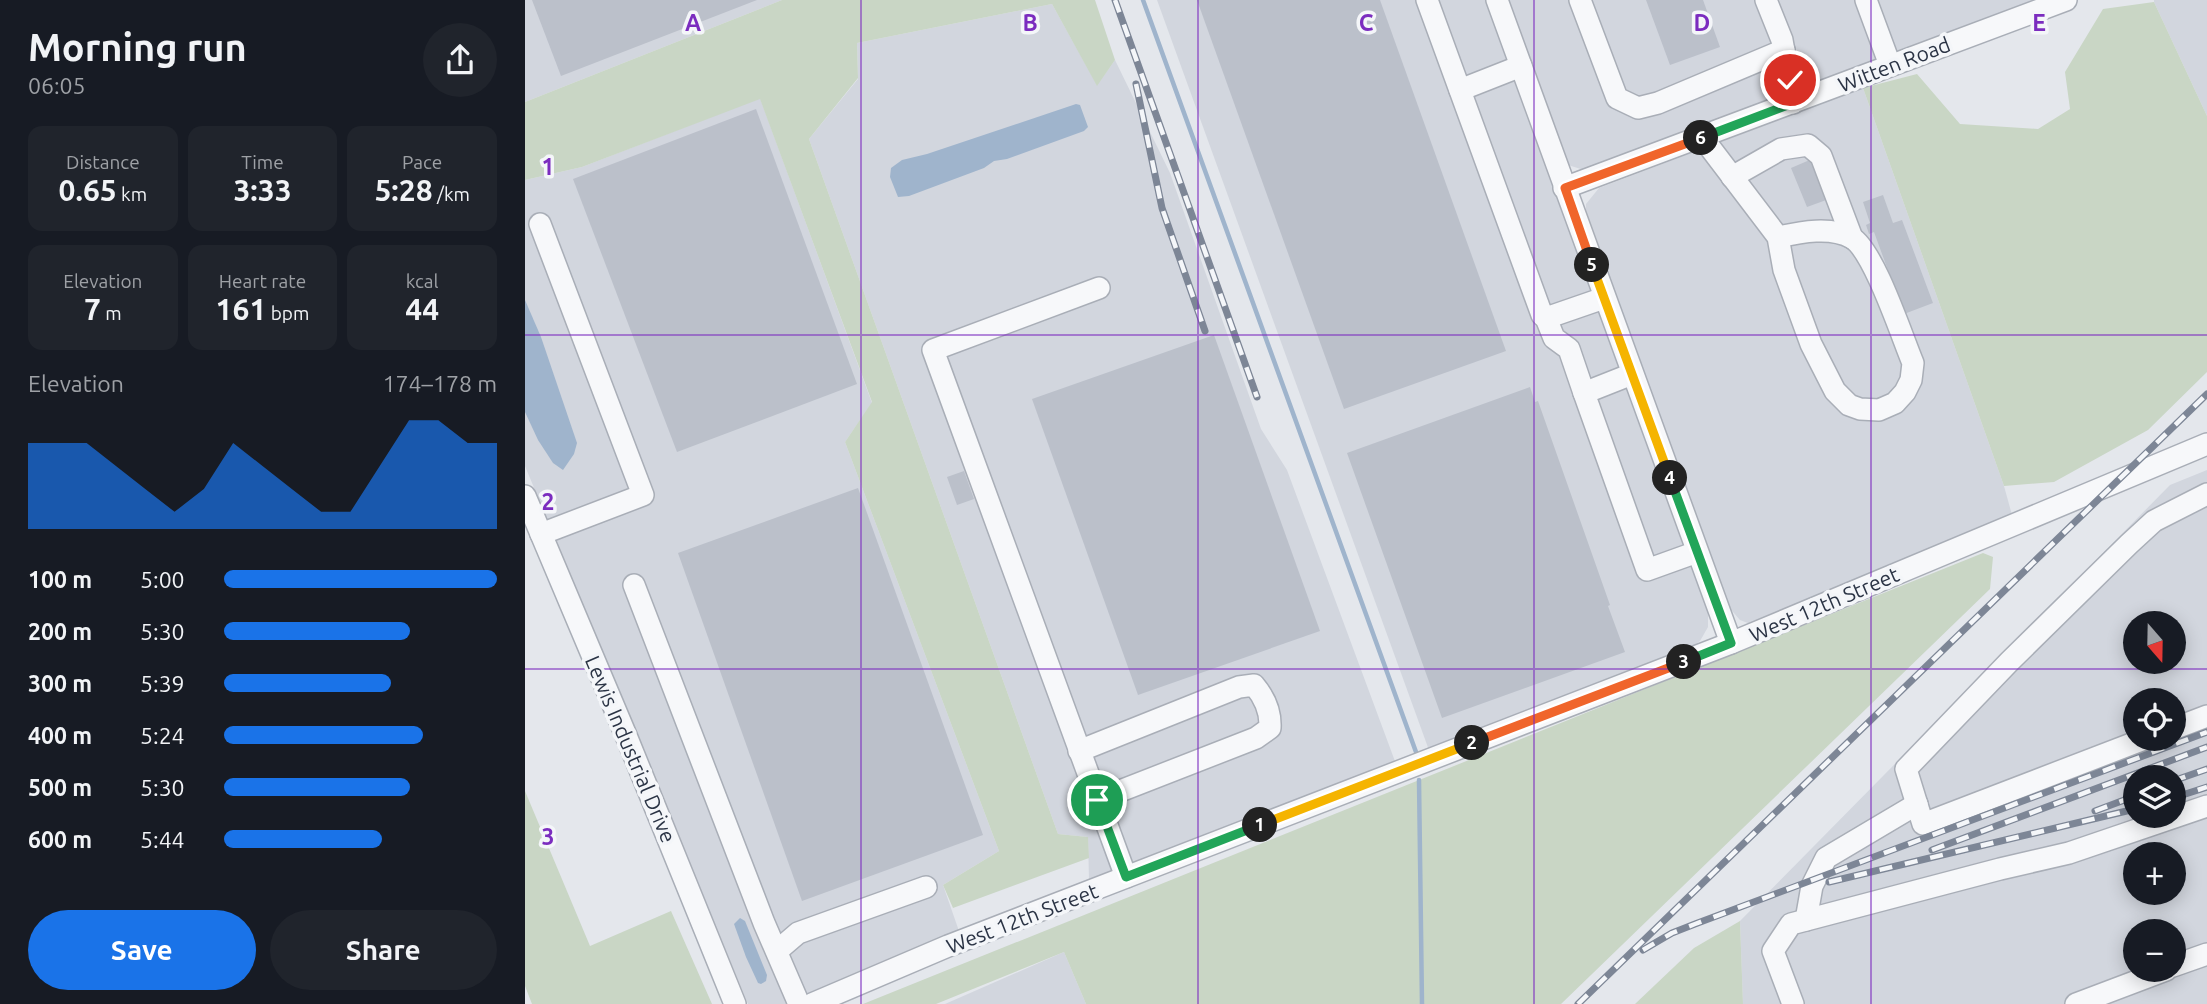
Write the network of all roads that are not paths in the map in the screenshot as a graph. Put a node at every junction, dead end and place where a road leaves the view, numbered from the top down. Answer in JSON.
{"nodes":[{"id":1,"x":1427,"y":0,"type":"edge"},
{"id":2,"x":1497,"y":0,"type":"edge"},
{"id":3,"x":1580,"y":0,"type":"edge"},
{"id":4,"x":1766,"y":0,"type":"edge"},
{"id":5,"x":1865,"y":0,"type":"edge"},
{"id":6,"x":2066,"y":0,"type":"edge"},
{"id":7,"x":1784,"y":50,"type":"junction"},
{"id":8,"x":1890,"y":65,"type":"junction"},
{"id":9,"x":1521,"y":66,"type":"junction"},
{"id":10,"x":1460,"y":90,"type":"junction"},
{"id":11,"x":1793,"y":103,"type":"junction"},
{"id":12,"x":1766,"y":113,"type":"junction"},
{"id":13,"x":1702,"y":137,"type":"junction"},
{"id":14,"x":1781,"y":149,"type":"junction"},
{"id":15,"x":1732,"y":177,"type":"junction"},
{"id":16,"x":1565,"y":188,"type":"junction"},
{"id":17,"x":540,"y":225,"type":"dead end"},
{"id":18,"x":1778,"y":237,"type":"junction"},
{"id":19,"x":1852,"y":239,"type":"junction"},
{"id":20,"x":1099,"y":288,"type":"dead end"},
{"id":21,"x":1604,"y":298,"type":"junction"},
{"id":22,"x":1546,"y":318,"type":"junction"},
{"id":23,"x":1632,"y":374,"type":"junction"},
{"id":24,"x":1584,"y":393,"type":"junction"},
{"id":25,"x":2207,"y":444,"type":"edge"},
{"id":26,"x":2207,"y":494,"type":"edge"},
{"id":27,"x":525,"y":496,"type":"edge"},
{"id":28,"x":541,"y":534,"type":"junction"},
{"id":29,"x":1697,"y":552,"type":"junction"},
{"id":30,"x":634,"y":585,"type":"dead end"},
{"id":31,"x":1731,"y":643,"type":"junction"},
{"id":32,"x":2207,"y":716,"type":"edge"},
{"id":33,"x":2186,"y":724,"type":"edge"},
{"id":34,"x":2123,"y":747,"type":"edge"},
{"id":35,"x":1079,"y":751,"type":"junction"},
{"id":36,"x":1097,"y":800,"type":"junction"},
{"id":37,"x":1917,"y":804,"type":"junction"},
{"id":38,"x":2207,"y":806,"type":"edge"},
{"id":39,"x":1126,"y":877,"type":"junction"},
{"id":40,"x":926,"y":887,"type":"dead end"},
{"id":41,"x":1807,"y":920,"type":"junction"},
{"id":42,"x":777,"y":951,"type":"junction"},
{"id":43,"x":2207,"y":954,"type":"edge"},
{"id":44,"x":2186,"y":962,"type":"edge"},
{"id":45,"x":2134,"y":982,"type":"edge"},
{"id":46,"x":735,"y":1004,"type":"edge"},
{"id":47,"x":799,"y":1004,"type":"edge"},
{"id":48,"x":812,"y":1004,"type":"edge"},
{"id":49,"x":1793,"y":1004,"type":"edge"},
{"id":50,"x":2076,"y":1004,"type":"edge"}],
"edges":[{"from":1,"to":10,"type":"street"},
{"from":2,"to":9,"type":"street"},
{"from":3,"to":7,"type":"street"},
{"from":4,"to":7,"type":"street"},
{"from":5,"to":8,"type":"street"},
{"from":6,"to":8,"type":"street","name":"Witten Road"},
{"from":7,"to":11,"type":"street"},
{"from":8,"to":11,"type":"street","name":"Witten Road"},
{"from":9,"to":10,"type":"street"},
{"from":9,"to":16,"type":"street"},
{"from":10,"to":22,"type":"street"},
{"from":11,"to":12,"type":"street","name":"Witten Road"},
{"from":12,"to":13,"type":"street","name":"Witten Road"},
{"from":12,"to":14,"type":"street"},
{"from":13,"to":15,"type":"street"},
{"from":13,"to":16,"type":"street","name":"Witten Road"},
{"from":14,"to":15,"type":"street"},
{"from":14,"to":19,"type":"street"},
{"from":15,"to":18,"type":"street"},
{"from":16,"to":21,"type":"street"},
{"from":17,"to":28,"type":"street"},
{"from":18,"to":19,"type":"street"},
{"from":18,"to":19,"type":"street"},
{"from":20,"to":35,"type":"street"},
{"from":21,"to":22,"type":"street"},
{"from":21,"to":23,"type":"street"},
{"from":22,"to":24,"type":"street"},
{"from":23,"to":24,"type":"street"},
{"from":23,"to":29,"type":"street"},
{"from":24,"to":29,"type":"street"},
{"from":25,"to":31,"type":"street","name":"West 12th Street"},
{"from":26,"to":37,"type":"street"},
{"from":27,"to":28,"type":"street","name":"Lewis Industrial Drive"},
{"from":28,"to":46,"type":"street","name":"Lewis Industrial Drive"},
{"from":29,"to":31,"type":"street"},
{"from":30,"to":42,"type":"street"},
{"from":31,"to":39,"type":"street","name":"West 12th Street"},
{"from":32,"to":33,"type":"street"},
{"from":34,"to":37,"type":"street"},
{"from":35,"to":36,"type":"street"},
{"from":35,"to":36,"type":"street"},
{"from":36,"to":39,"type":"street"},
{"from":37,"to":41,"type":"street"},
{"from":38,"to":41,"type":"street"},
{"from":39,"to":48,"type":"street","name":"West 12th Street"},
{"from":40,"to":42,"type":"street"},
{"from":41,"to":49,"type":"street"},
{"from":42,"to":47,"type":"street"},
{"from":43,"to":44,"type":"street"},
{"from":45,"to":50,"type":"street"}]}
